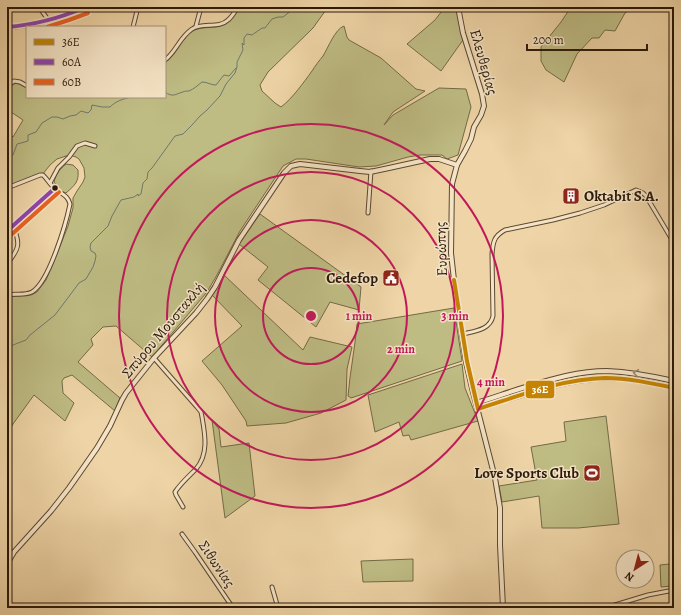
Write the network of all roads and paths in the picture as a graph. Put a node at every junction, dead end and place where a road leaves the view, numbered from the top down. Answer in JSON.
{"nodes":[{"id":1,"x":39,"y":7,"type":"edge"},
{"id":2,"x":86,"y":7,"type":"edge"},
{"id":3,"x":138,"y":7,"type":"edge"},
{"id":4,"x":238,"y":7,"type":"edge"},
{"id":5,"x":458,"y":7,"type":"edge"},
{"id":6,"x":203,"y":8,"type":"edge"},
{"id":7,"x":199,"y":9,"type":"edge"},
{"id":8,"x":58,"y":19,"type":"junction"},
{"id":9,"x":49,"y":21,"type":"junction"},
{"id":10,"x":60,"y":26,"type":"edge"},
{"id":11,"x":133,"y":26,"type":"edge"},
{"id":12,"x":196,"y":26,"type":"junction"},
{"id":13,"x":7,"y":27,"type":"edge"},
{"id":14,"x":166,"y":59,"type":"edge"},
{"id":15,"x":26,"y":85,"type":"edge"},
{"id":16,"x":7,"y":88,"type":"edge"},
{"id":17,"x":95,"y":146,"type":"dead end"},
{"id":18,"x":457,"y":165,"type":"junction"},
{"id":19,"x":371,"y":171,"type":"junction"},
{"id":20,"x":50,"y":183,"type":"junction"},
{"id":21,"x":7,"y":188,"type":"edge"},
{"id":22,"x":55,"y":188,"type":"junction"},
{"id":23,"x":368,"y":213,"type":"dead end"},
{"id":24,"x":13,"y":226,"type":"junction"},
{"id":25,"x":7,"y":231,"type":"edge"},
{"id":26,"x":674,"y":243,"type":"edge"},
{"id":27,"x":7,"y":264,"type":"edge"},
{"id":28,"x":7,"y":295,"type":"edge"},
{"id":29,"x":462,"y":334,"type":"junction"},
{"id":30,"x":154,"y":358,"type":"junction"},
{"id":31,"x":674,"y":381,"type":"edge"},
{"id":32,"x":674,"y":388,"type":"edge"},
{"id":33,"x":476,"y":403,"type":"junction"},
{"id":34,"x":478,"y":409,"type":"junction"},
{"id":35,"x":183,"y":507,"type":"dead end"},
{"id":36,"x":182,"y":534,"type":"dead end"},
{"id":37,"x":7,"y":564,"type":"edge"},
{"id":38,"x":272,"y":587,"type":"dead end"},
{"id":39,"x":674,"y":590,"type":"edge"},
{"id":40,"x":622,"y":604,"type":"junction"},
{"id":41,"x":233,"y":608,"type":"edge"},
{"id":42,"x":278,"y":608,"type":"edge"},
{"id":43,"x":503,"y":608,"type":"edge"},
{"id":44,"x":605,"y":608,"type":"edge"},
{"id":45,"x":620,"y":608,"type":"edge"}],
"edges":[{"from":1,"to":9,"type":"street"},
{"from":2,"to":8,"type":"street"},
{"from":3,"to":11,"type":"street"},
{"from":4,"to":12,"type":"street"},
{"from":5,"to":18,"type":"street","name":"Ελευθερίας"},
{"from":6,"to":7,"type":"street"},
{"from":7,"to":12,"type":"street"},
{"from":8,"to":9,"type":"street"},
{"from":8,"to":10,"type":"street"},
{"from":9,"to":13,"type":"street"},
{"from":12,"to":14,"type":"street"},
{"from":15,"to":16,"type":"street"},
{"from":17,"to":20,"type":"street"},
{"from":18,"to":19,"type":"street","name":"Σπύρου Μουστακλή"},
{"from":18,"to":29,"type":"street","name":"Ευρώπης"},
{"from":19,"to":23,"type":"street"},
{"from":19,"to":30,"type":"street","name":"Σπύρου Μουστακλή"},
{"from":20,"to":21,"type":"street"},
{"from":20,"to":22,"type":"street"},
{"from":22,"to":24,"type":"street"},
{"from":22,"to":28,"type":"street"},
{"from":24,"to":25,"type":"street"},
{"from":24,"to":27,"type":"street"},
{"from":26,"to":29,"type":"street"},
{"from":29,"to":33,"type":"street","name":"Ευρώπης"},
{"from":30,"to":35,"type":"street"},
{"from":30,"to":37,"type":"street","name":"Σπύρου Μουστακλή"},
{"from":31,"to":33,"type":"street","one_way":true},
{"from":32,"to":34,"type":"street"},
{"from":33,"to":34,"type":"street","name":"Ευρώπης"},
{"from":34,"to":43,"type":"street","name":"Ευρώπης"},
{"from":36,"to":41,"type":"street","name":"Σιθωνίας"},
{"from":38,"to":42,"type":"street"},
{"from":39,"to":40,"type":"street"},
{"from":40,"to":44,"type":"street"},
{"from":40,"to":45,"type":"street"}]}
